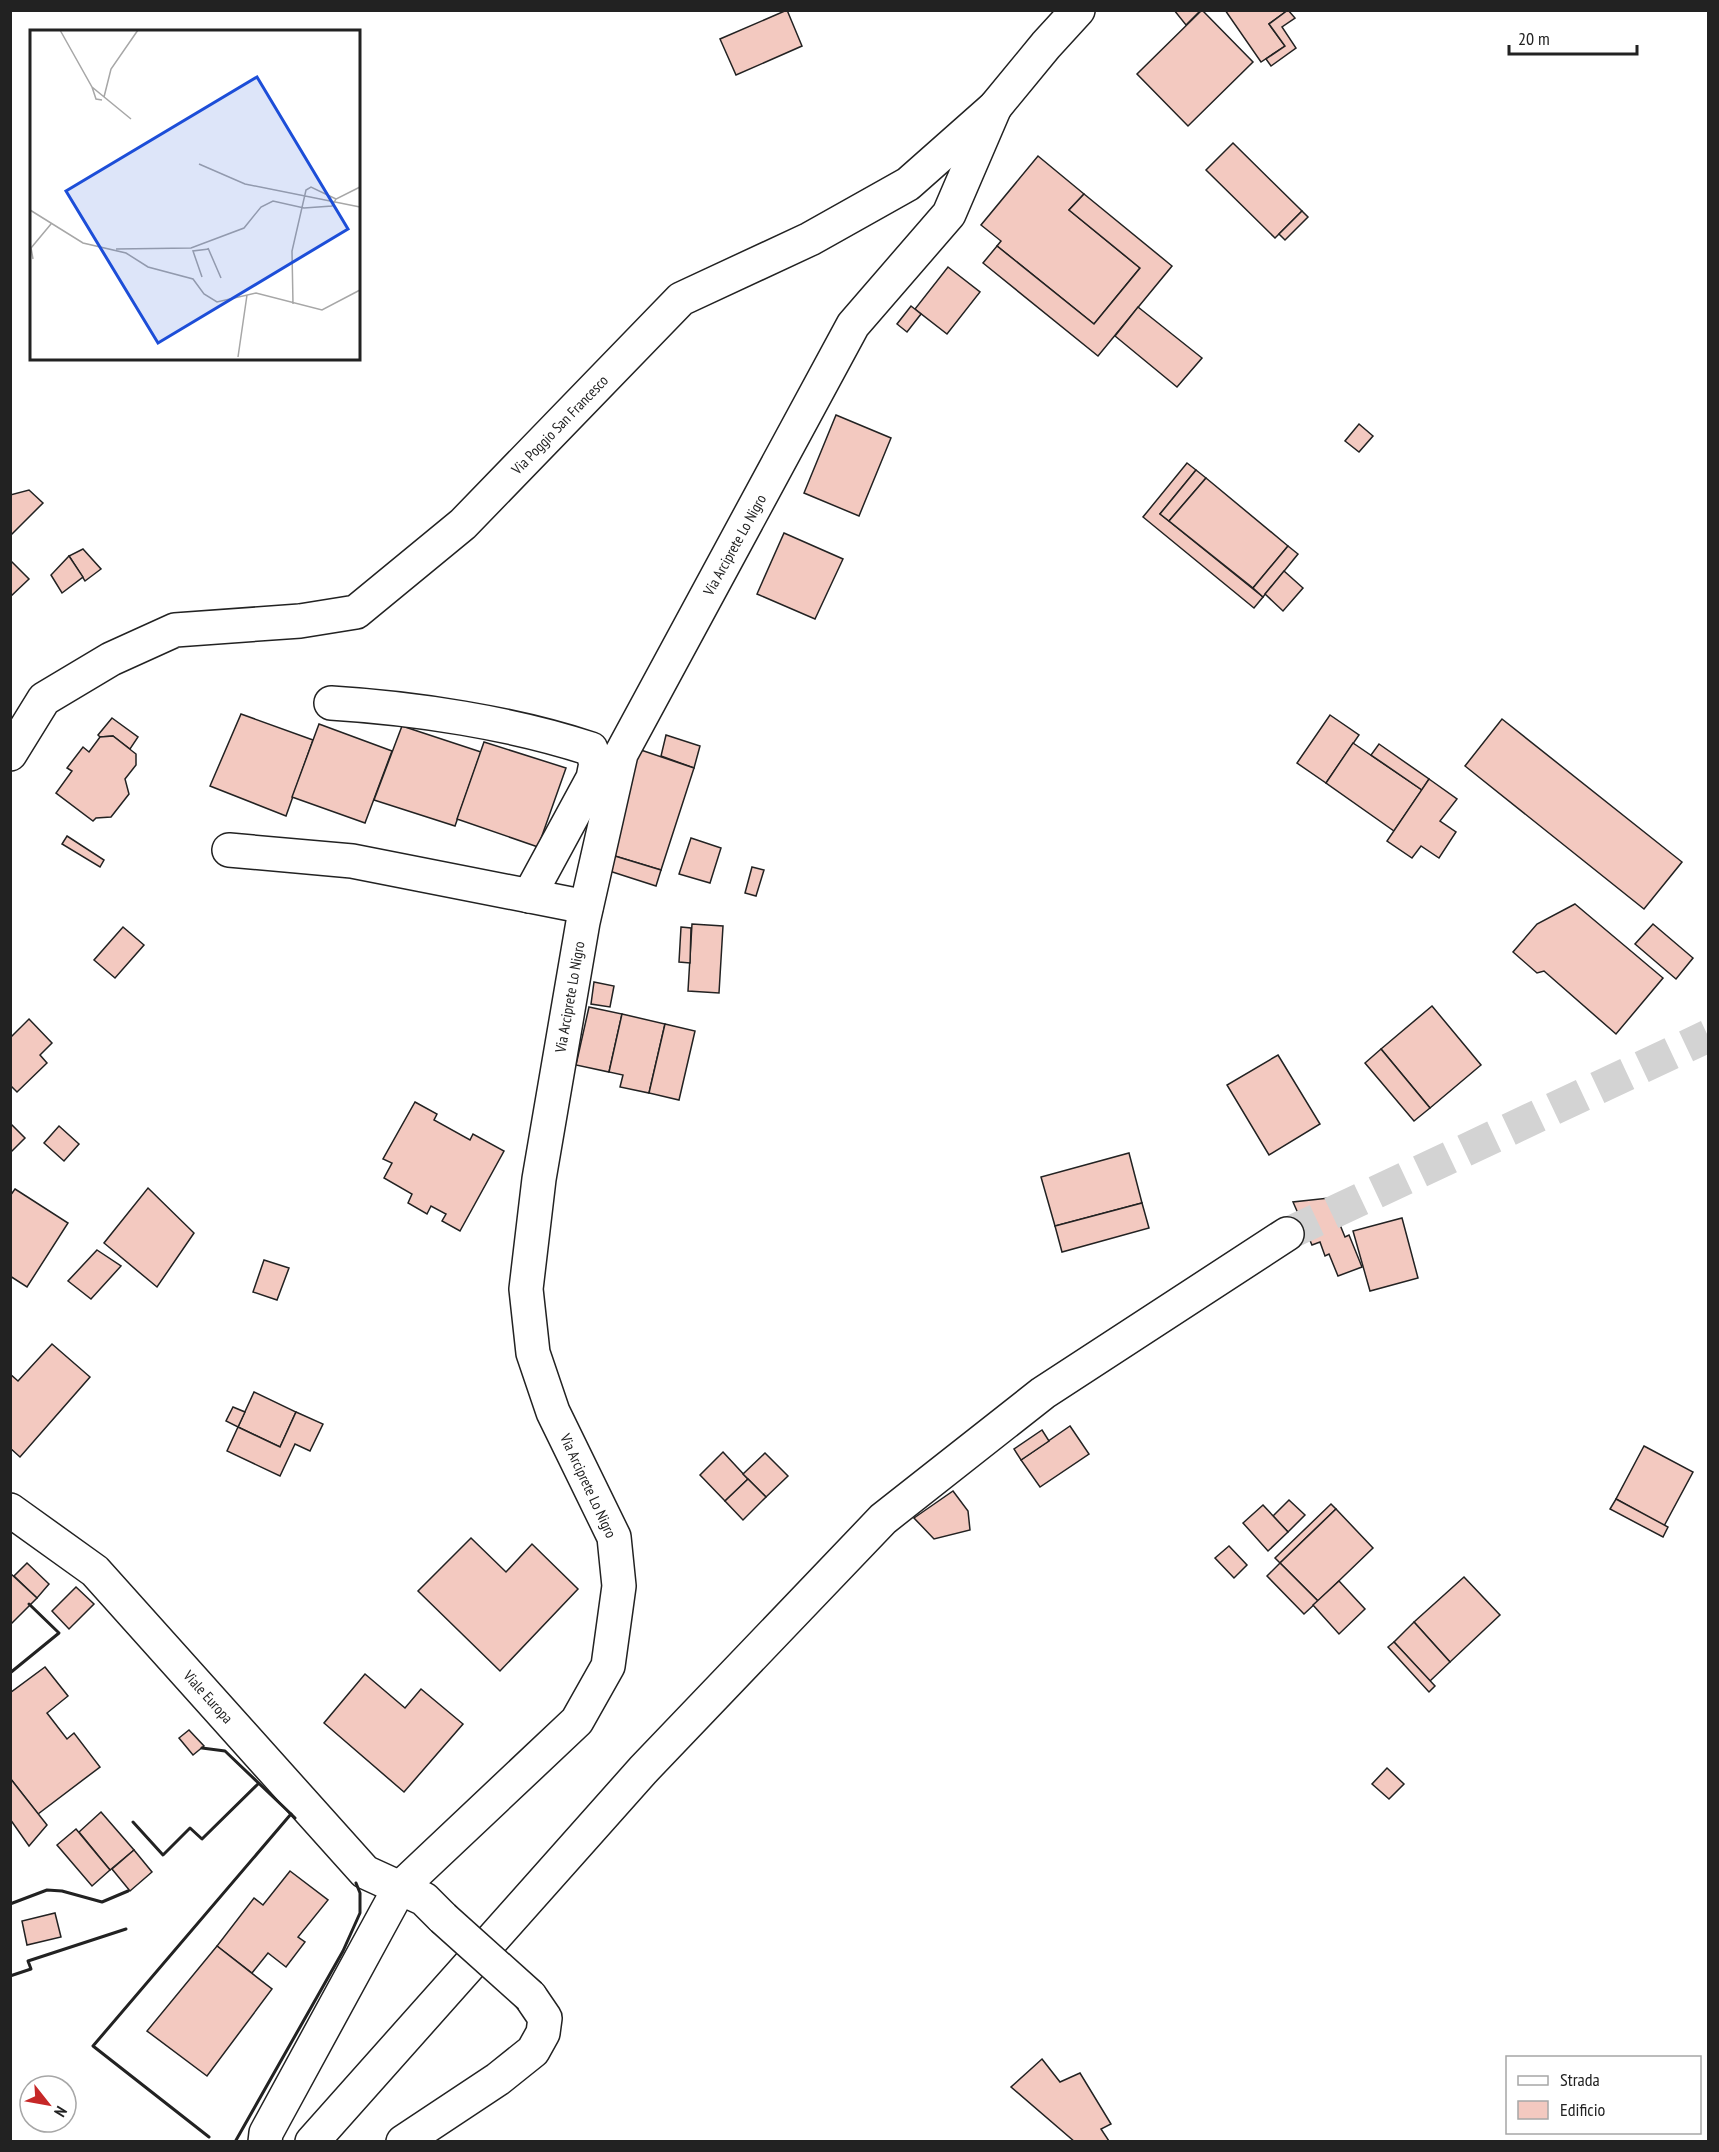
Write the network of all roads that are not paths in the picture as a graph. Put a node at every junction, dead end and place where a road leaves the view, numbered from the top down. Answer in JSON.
{"nodes":[{"id":1,"x":1078,"y":10,"type":"edge"},
{"id":2,"x":995,"y":107,"type":"junction"},
{"id":3,"x":331,"y":704,"type":"dead end"},
{"id":4,"x":10,"y":754,"type":"edge"},
{"id":5,"x":229,"y":850,"type":"dead end"},
{"id":6,"x":529,"y":896,"type":"junction"},
{"id":7,"x":586,"y":907,"type":"junction"},
{"id":8,"x":1287,"y":1234,"type":"tunnel mouth"},
{"id":9,"x":10,"y":1510,"type":"edge"},
{"id":10,"x":399,"y":1889,"type":"junction"},
{"id":11,"x":265,"y":2142,"type":"edge"},
{"id":12,"x":312,"y":2142,"type":"edge"},
{"id":13,"x":403,"y":2142,"type":"edge"}],
"edges":[{"from":1,"to":2,"type":"street","name":"Via Poggio San Francesco"},
{"from":2,"to":4,"type":"street","name":"Via Poggio San Francesco"},
{"from":2,"to":7,"type":"street","name":"Via Arciprete Lo Nigro"},
{"from":3,"to":6,"type":"street"},
{"from":5,"to":6,"type":"street"},
{"from":6,"to":7,"type":"street"},
{"from":7,"to":10,"type":"street","name":"Via Arciprete Lo Nigro"},
{"from":8,"to":12,"type":"street"},
{"from":9,"to":10,"type":"street","name":"Viale Europa"},
{"from":10,"to":11,"type":"street","name":"Via Arciprete Lo Nigro"},
{"from":10,"to":13,"type":"street","name":"Viale Europa","bridge":true}]}
